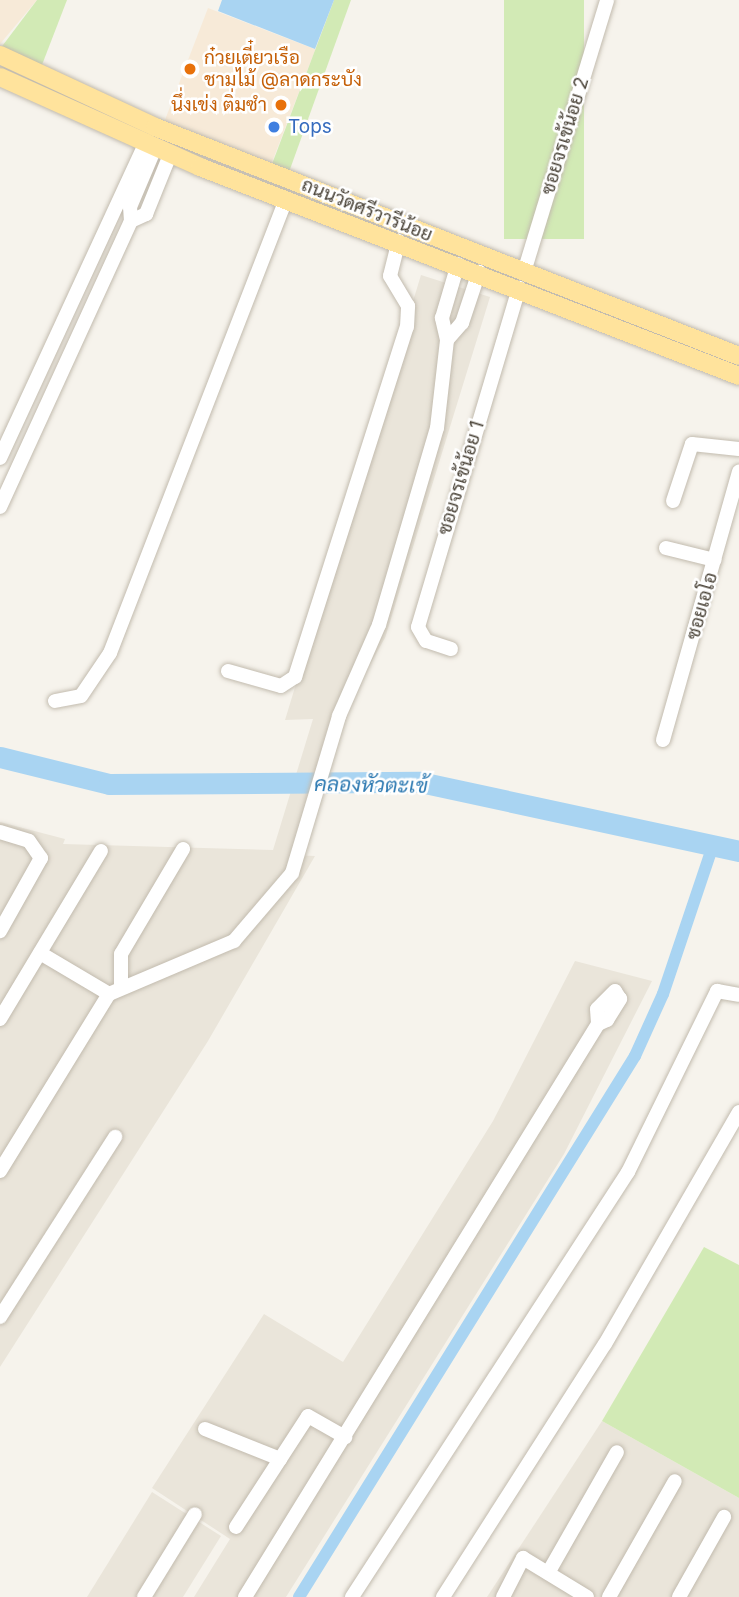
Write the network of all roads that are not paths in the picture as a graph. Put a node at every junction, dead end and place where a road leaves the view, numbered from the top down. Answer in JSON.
{"nodes":[{"id":1,"x":607,"y":0,"type":"edge"},
{"id":2,"x":0,"y":55,"type":"edge"},
{"id":3,"x":0,"y":77,"type":"edge"},
{"id":4,"x":170,"y":133,"type":"junction"},
{"id":5,"x":157,"y":149,"type":"junction"},
{"id":6,"x":286,"y":199,"type":"junction"},
{"id":7,"x":399,"y":241,"type":"junction"},
{"id":8,"x":458,"y":264,"type":"junction"},
{"id":9,"x":479,"y":272,"type":"junction"},
{"id":10,"x":521,"y":280,"type":"junction"},
{"id":11,"x":447,"y":340,"type":"junction"},
{"id":12,"x":739,"y":356,"type":"edge"},
{"id":13,"x":739,"y":376,"type":"edge"},
{"id":14,"x":739,"y":449,"type":"edge"},
{"id":15,"x":0,"y":458,"type":"edge"},
{"id":16,"x":739,"y":472,"type":"edge"},
{"id":17,"x":673,"y":501,"type":"dead end"},
{"id":18,"x":0,"y":507,"type":"edge"},
{"id":19,"x":666,"y":548,"type":"dead end"},
{"id":20,"x":715,"y":560,"type":"junction"},
{"id":21,"x":451,"y":649,"type":"dead end"},
{"id":22,"x":228,"y":671,"type":"dead end"},
{"id":23,"x":55,"y":701,"type":"dead end"},
{"id":24,"x":663,"y":740,"type":"dead end"},
{"id":25,"x":0,"y":832,"type":"edge"},
{"id":26,"x":183,"y":849,"type":"dead end"},
{"id":27,"x":101,"y":851,"type":"dead end"},
{"id":28,"x":0,"y":931,"type":"edge"},
{"id":29,"x":40,"y":953,"type":"junction"},
{"id":30,"x":115,"y":990,"type":"junction"},
{"id":31,"x":739,"y":995,"type":"edge"},
{"id":32,"x":0,"y":1019,"type":"edge"},
{"id":33,"x":598,"y":1024,"type":"dead end"},
{"id":34,"x":739,"y":1112,"type":"edge"},
{"id":35,"x":115,"y":1137,"type":"dead end"},
{"id":36,"x":0,"y":1171,"type":"edge"},
{"id":37,"x":0,"y":1317,"type":"edge"},
{"id":38,"x":205,"y":1429,"type":"dead end"},
{"id":39,"x":345,"y":1437,"type":"junction"},
{"id":40,"x":617,"y":1452,"type":"dead end"},
{"id":41,"x":280,"y":1459,"type":"junction"},
{"id":42,"x":675,"y":1481,"type":"dead end"},
{"id":43,"x":195,"y":1514,"type":"dead end"},
{"id":44,"x":724,"y":1517,"type":"dead end"},
{"id":45,"x":236,"y":1527,"type":"dead end"},
{"id":46,"x":548,"y":1573,"type":"junction"},
{"id":47,"x":579,"y":1595,"type":"edge"},
{"id":48,"x":144,"y":1597,"type":"edge"},
{"id":49,"x":245,"y":1597,"type":"edge"},
{"id":50,"x":352,"y":1597,"type":"edge"},
{"id":51,"x":443,"y":1597,"type":"edge"},
{"id":52,"x":503,"y":1597,"type":"edge"},
{"id":53,"x":609,"y":1597,"type":"edge"},
{"id":54,"x":679,"y":1597,"type":"edge"}],
"edges":[{"from":1,"to":10,"type":"street","name":"ซอยจรเข้น้อย 2"},
{"from":2,"to":4,"type":"main road","name":"ถนนวัดศรีวารีน้อย"},
{"from":3,"to":5,"type":"main road","name":"ถนนวัดศรีวารีน้อย"},
{"from":4,"to":5,"type":"main road"},
{"from":4,"to":10,"type":"main road","name":"ถนนวัดศรีวารีน้อย"},
{"from":5,"to":6,"type":"main road","name":"ถนนวัดศรีวารีน้อย"},
{"from":5,"to":15,"type":"street"},
{"from":5,"to":18,"type":"street"},
{"from":6,"to":7,"type":"main road","name":"ถนนวัดศรีวารีน้อย"},
{"from":6,"to":23,"type":"street"},
{"from":7,"to":8,"type":"main road","name":"ถนนวัดศรีวารีน้อย"},
{"from":7,"to":22,"type":"street"},
{"from":8,"to":9,"type":"main road","name":"ถนนวัดศรีวารีน้อย"},
{"from":8,"to":11,"type":"street"},
{"from":9,"to":10,"type":"main road","name":"ถนนวัดศรีวารีน้อย"},
{"from":9,"to":11,"type":"street"},
{"from":10,"to":12,"type":"main road","name":"ถนนวัดศรีวารีน้อย"},
{"from":10,"to":13,"type":"main road","name":"ถนนวัดศรีวารีน้อย"},
{"from":10,"to":21,"type":"street","name":"ซอยจรเข้น้อย 1"},
{"from":11,"to":30,"type":"street"},
{"from":14,"to":17,"type":"street"},
{"from":16,"to":20,"type":"street","name":"ซอยเอโอ"},
{"from":19,"to":20,"type":"street"},
{"from":20,"to":24,"type":"street","name":"ซอยเอโอ"},
{"from":25,"to":28,"type":"street"},
{"from":26,"to":30,"type":"street"},
{"from":27,"to":29,"type":"street"},
{"from":29,"to":30,"type":"street"},
{"from":29,"to":32,"type":"street"},
{"from":30,"to":36,"type":"street"},
{"from":31,"to":50,"type":"street"},
{"from":33,"to":39,"type":"street"},
{"from":34,"to":51,"type":"street"},
{"from":35,"to":37,"type":"street"},
{"from":38,"to":41,"type":"street"},
{"from":39,"to":41,"type":"street"},
{"from":39,"to":49,"type":"street"},
{"from":40,"to":46,"type":"street"},
{"from":41,"to":45,"type":"street"},
{"from":42,"to":53,"type":"street"},
{"from":43,"to":48,"type":"street"},
{"from":44,"to":54,"type":"street"},
{"from":46,"to":47,"type":"street"},
{"from":46,"to":52,"type":"street"}]}
